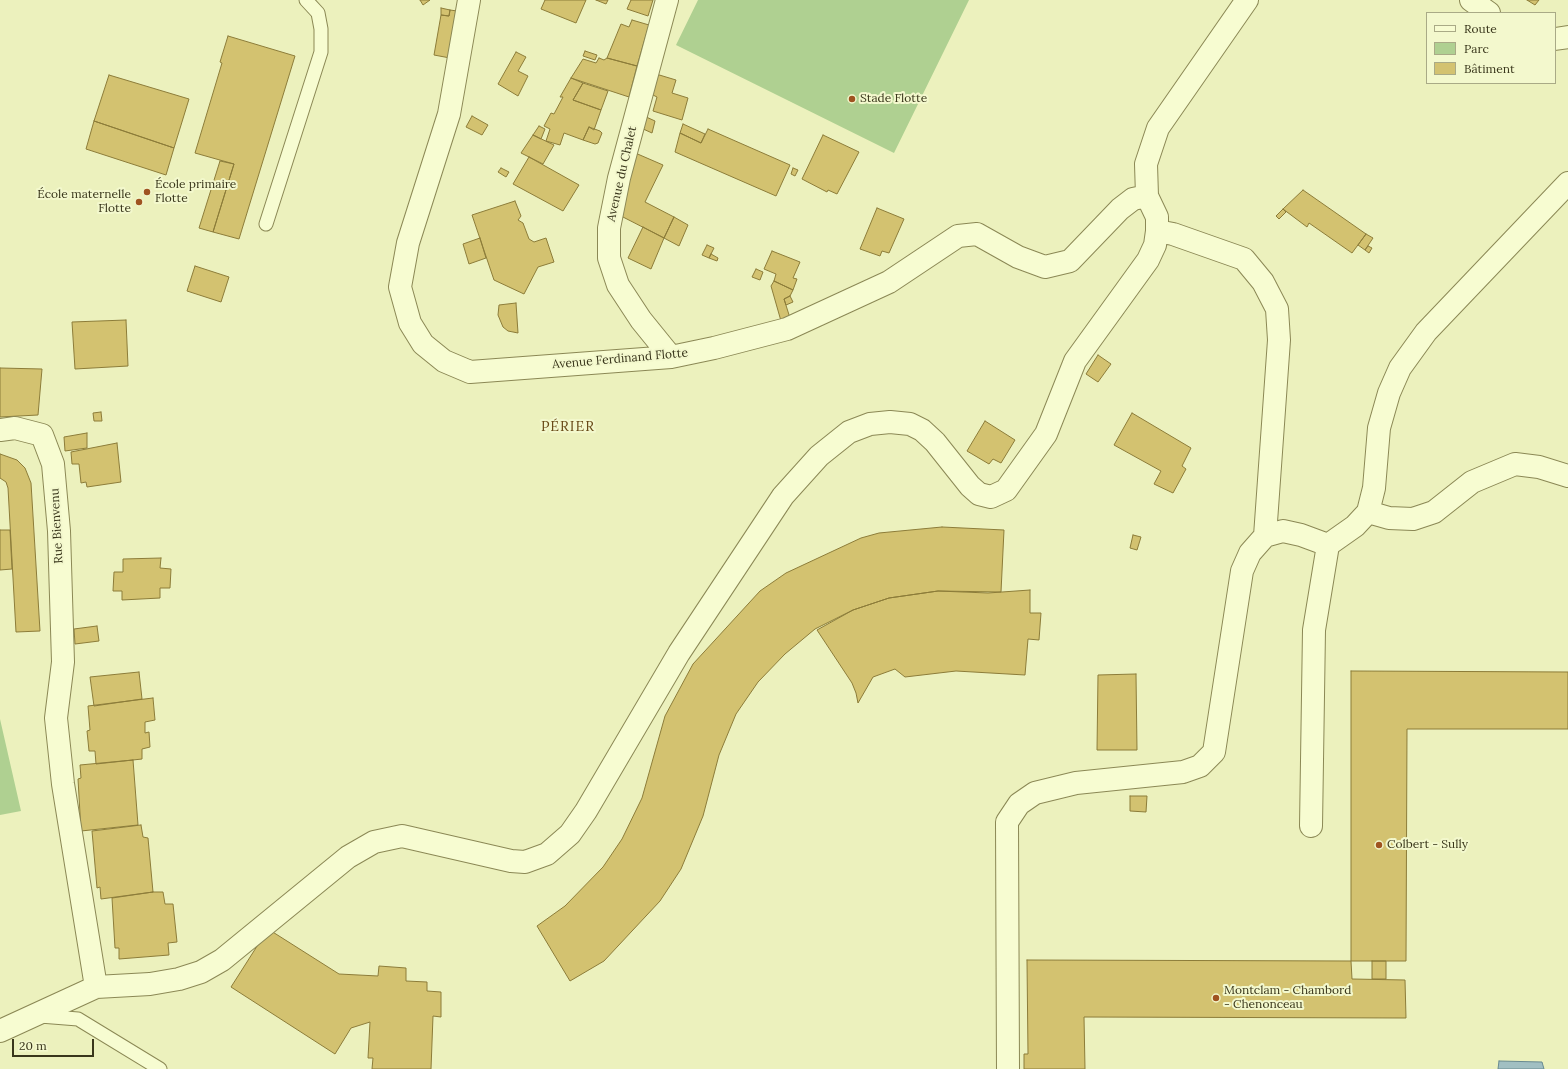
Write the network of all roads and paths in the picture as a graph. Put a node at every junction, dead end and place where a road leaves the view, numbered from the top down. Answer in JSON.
{"nodes":[{"id":1,"x":306,"y":0,"type":"edge"},
{"id":2,"x":469,"y":0,"type":"edge"},
{"id":3,"x":667,"y":0,"type":"edge"},
{"id":4,"x":1247,"y":0,"type":"edge"},
{"id":5,"x":1470,"y":0,"type":"edge"},
{"id":6,"x":1488,"y":12,"type":"edge"},
{"id":7,"x":1568,"y":37,"type":"edge"},
{"id":8,"x":1556,"y":39,"type":"edge"},
{"id":9,"x":1568,"y":183,"type":"edge"},
{"id":10,"x":1147,"y":196,"type":"junction"},
{"id":11,"x":266,"y":224,"type":"dead end"},
{"id":12,"x":1157,"y":231,"type":"junction"},
{"id":13,"x":671,"y":357,"type":"junction"},
{"id":14,"x":0,"y":430,"type":"edge"},
{"id":15,"x":1568,"y":476,"type":"edge"},
{"id":16,"x":1368,"y":512,"type":"junction"},
{"id":17,"x":1266,"y":536,"type":"junction"},
{"id":18,"x":1328,"y":545,"type":"junction"},
{"id":19,"x":1311,"y":826,"type":"dead end"},
{"id":20,"x":96,"y":987,"type":"junction"},
{"id":21,"x":32,"y":1015,"type":"junction"},
{"id":22,"x":0,"y":1030,"type":"edge"},
{"id":23,"x":160,"y":1069,"type":"edge"},
{"id":24,"x":1008,"y":1069,"type":"edge"}],
"edges":[{"from":1,"to":11,"type":"lane"},
{"from":2,"to":13,"type":"street","name":"Avenue Ferdinand Flotte"},
{"from":3,"to":13,"type":"street","name":"Avenue du Chalet"},
{"from":4,"to":10,"type":"street"},
{"from":5,"to":6,"type":"street"},
{"from":7,"to":8,"type":"street"},
{"from":9,"to":16,"type":"street"},
{"from":10,"to":12,"type":"street"},
{"from":10,"to":13,"type":"street","name":"Avenue Ferdinand Flotte"},
{"from":12,"to":17,"type":"street"},
{"from":12,"to":20,"type":"street"},
{"from":14,"to":20,"type":"street","name":"Rue Bienvenu"},
{"from":15,"to":16,"type":"street"},
{"from":16,"to":18,"type":"street"},
{"from":17,"to":18,"type":"street"},
{"from":17,"to":24,"type":"street"},
{"from":18,"to":19,"type":"street"},
{"from":20,"to":21,"type":"street"},
{"from":21,"to":22,"type":"street"},
{"from":21,"to":23,"type":"lane"}]}
